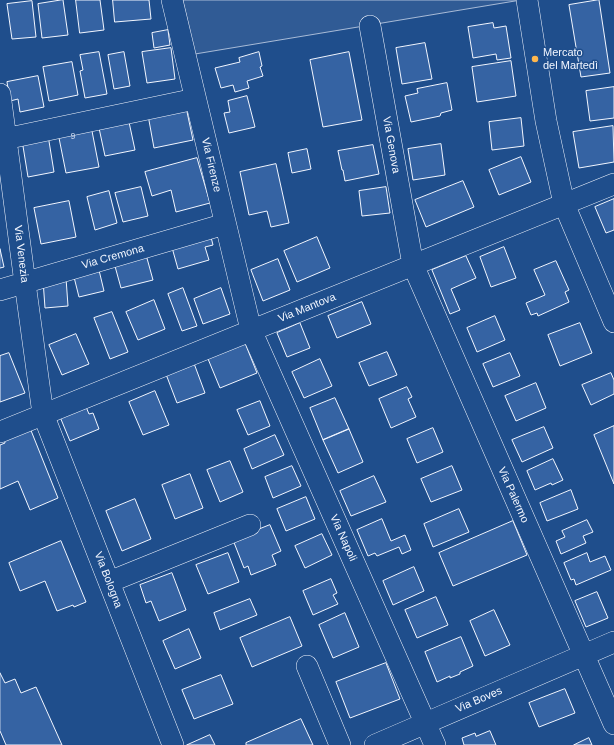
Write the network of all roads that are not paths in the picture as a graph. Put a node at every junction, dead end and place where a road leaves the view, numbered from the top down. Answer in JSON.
{"nodes":[{"id":1,"x":172,"y":0,"type":"edge"},
{"id":2,"x":528,"y":0,"type":"edge"},
{"id":3,"x":370,"y":26,"type":"dead end"},
{"id":4,"x":0,"y":94,"type":"edge"},
{"id":5,"x":196,"y":99,"type":"junction"},
{"id":6,"x":3,"y":139,"type":"edge"},
{"id":7,"x":614,"y":184,"type":"edge"},
{"id":8,"x":564,"y":204,"type":"junction"},
{"id":9,"x":225,"y":224,"type":"junction"},
{"id":10,"x":413,"y":265,"type":"junction"},
{"id":11,"x":25,"y":283,"type":"junction"},
{"id":12,"x":0,"y":290,"type":"edge"},
{"id":13,"x":614,"y":322,"type":"edge"},
{"id":14,"x":251,"y":330,"type":"junction"},
{"id":15,"x":43,"y":414,"type":"junction"},
{"id":16,"x":0,"y":432,"type":"edge"},
{"id":17,"x":250,"y":525,"type":"dead end"},
{"id":18,"x":109,"y":582,"type":"junction"},
{"id":19,"x":614,"y":642,"type":"edge"},
{"id":20,"x":584,"y":655,"type":"junction"},
{"id":21,"x":307,"y":666,"type":"dead end"},
{"id":22,"x":425,"y":723,"type":"junction"},
{"id":23,"x":614,"y":724,"type":"edge"},
{"id":24,"x":173,"y":745,"type":"edge"},
{"id":25,"x":340,"y":745,"type":"edge"},
{"id":26,"x":375,"y":745,"type":"edge"},
{"id":27,"x":435,"y":745,"type":"edge"}],
"edges":[{"from":1,"to":5,"type":"street","name":"Via Firenze"},
{"from":2,"to":8,"type":"street"},
{"from":3,"to":10,"type":"street","name":"Via Genova"},
{"from":4,"to":6,"type":"street","name":"Via Venezia"},
{"from":5,"to":6,"type":"street"},
{"from":5,"to":9,"type":"street","name":"Via Firenze"},
{"from":6,"to":11,"type":"street","name":"Via Venezia"},
{"from":7,"to":8,"type":"street","name":"Via Mantova"},
{"from":8,"to":10,"type":"street","name":"Via Mantova"},
{"from":8,"to":13,"type":"street"},
{"from":9,"to":11,"type":"street","name":"Via Cremona"},
{"from":9,"to":14,"type":"street","name":"Via Firenze"},
{"from":10,"to":14,"type":"street","name":"Via Mantova"},
{"from":10,"to":20,"type":"street","name":"Via Palermo"},
{"from":11,"to":12,"type":"street","name":"Via Cremona"},
{"from":11,"to":15,"type":"street","name":"Via Venezia"},
{"from":14,"to":15,"type":"street","name":"Via Mantova"},
{"from":14,"to":22,"type":"street","name":"Via Napoli"},
{"from":15,"to":16,"type":"street","name":"Via Mantova"},
{"from":15,"to":18,"type":"street","name":"Via Bologna"},
{"from":17,"to":18,"type":"street"},
{"from":18,"to":24,"type":"street","name":"Via Bologna"},
{"from":19,"to":20,"type":"street","name":"Via Boves"},
{"from":20,"to":22,"type":"street","name":"Via Boves"},
{"from":20,"to":23,"type":"street","name":"Via Palermo"},
{"from":21,"to":25,"type":"street"},
{"from":22,"to":26,"type":"street","name":"Via Boves"},
{"from":22,"to":27,"type":"street","name":"Via Napoli"}]}
